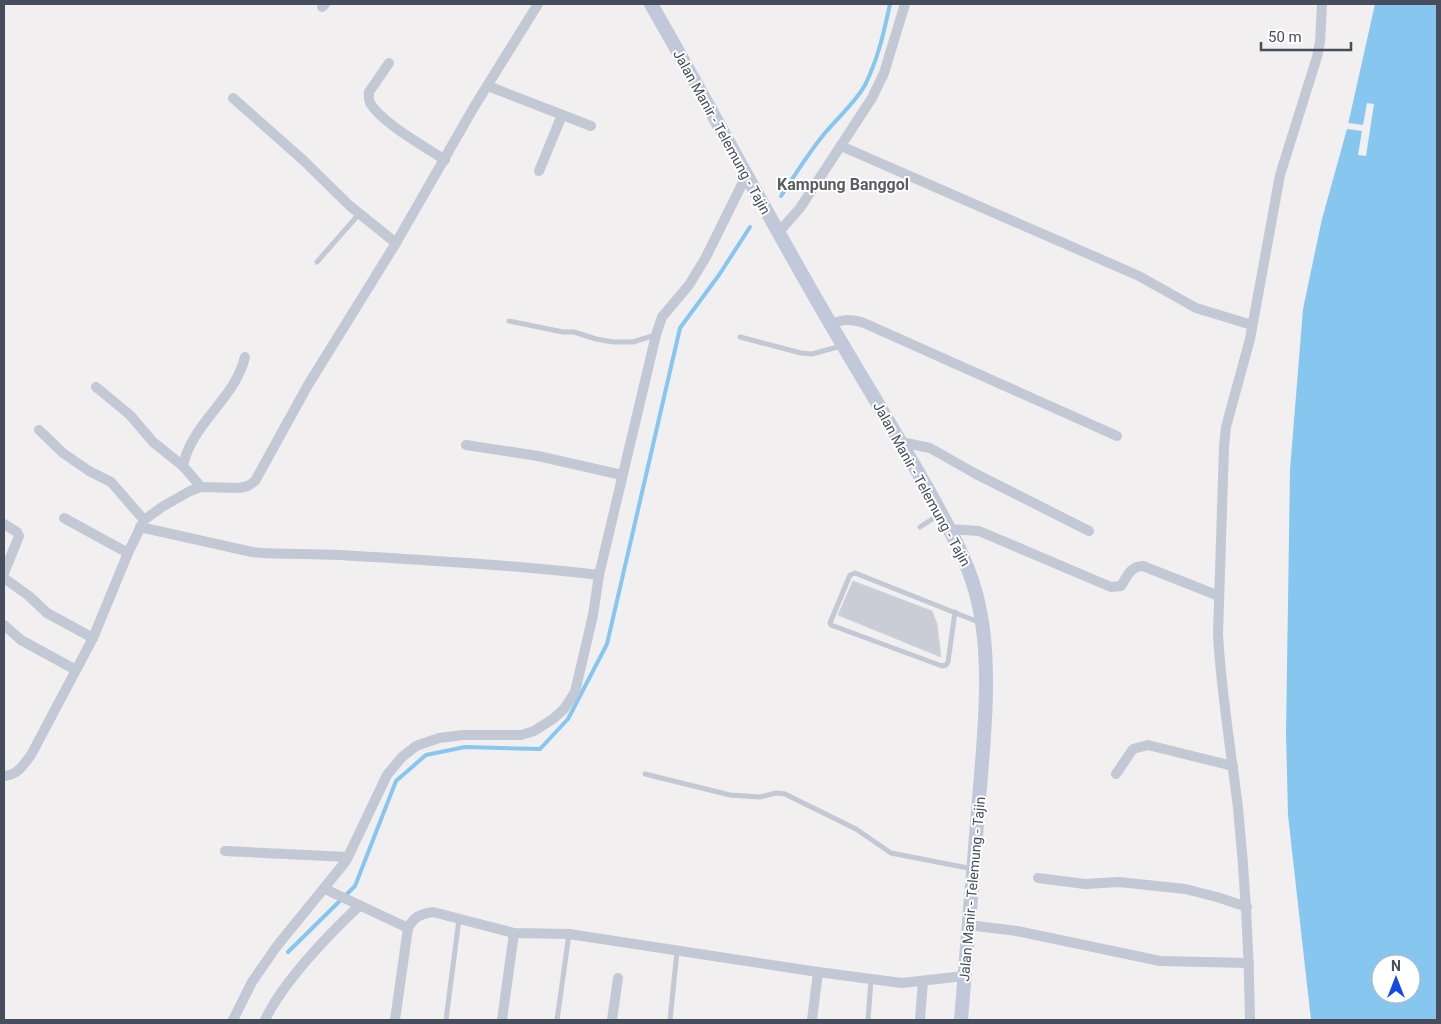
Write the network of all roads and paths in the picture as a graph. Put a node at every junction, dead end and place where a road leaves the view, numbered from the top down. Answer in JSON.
{"nodes":[{"id":1,"x":538,"y":4,"type":"edge"},
{"id":2,"x":651,"y":4,"type":"edge"},
{"id":3,"x":905,"y":4,"type":"edge"},
{"id":4,"x":1322,"y":4,"type":"edge"},
{"id":5,"x":389,"y":63,"type":"dead end"},
{"id":6,"x":488,"y":86,"type":"junction"},
{"id":7,"x":233,"y":98,"type":"dead end"},
{"id":8,"x":562,"y":115,"type":"junction"},
{"id":9,"x":591,"y":126,"type":"dead end"},
{"id":10,"x":842,"y":146,"type":"junction"},
{"id":11,"x":445,"y":160,"type":"junction"},
{"id":12,"x":539,"y":171,"type":"dead end"},
{"id":13,"x":746,"y":176,"type":"junction"},
{"id":14,"x":359,"y":214,"type":"junction"},
{"id":15,"x":778,"y":233,"type":"junction"},
{"id":16,"x":396,"y":243,"type":"junction"},
{"id":17,"x":317,"y":262,"type":"dead end"},
{"id":18,"x":509,"y":321,"type":"dead end"},
{"id":19,"x":831,"y":324,"type":"junction"},
{"id":20,"x":1252,"y":325,"type":"junction"},
{"id":21,"x":656,"y":335,"type":"junction"},
{"id":22,"x":740,"y":337,"type":"dead end"},
{"id":23,"x":843,"y":345,"type":"junction"},
{"id":24,"x":245,"y":357,"type":"dead end"},
{"id":25,"x":96,"y":387,"type":"dead end"},
{"id":26,"x":39,"y":430,"type":"dead end"},
{"id":27,"x":1117,"y":436,"type":"dead end"},
{"id":28,"x":902,"y":442,"type":"junction"},
{"id":29,"x":466,"y":445,"type":"dead end"},
{"id":30,"x":183,"y":466,"type":"junction"},
{"id":31,"x":622,"y":475,"type":"junction"},
{"id":32,"x":201,"y":487,"type":"junction"},
{"id":33,"x":941,"y":514,"type":"junction"},
{"id":34,"x":64,"y":518,"type":"dead end"},
{"id":35,"x":4,"y":524,"type":"edge"},
{"id":36,"x":142,"y":524,"type":"junction"},
{"id":37,"x":920,"y":528,"type":"dead end"},
{"id":38,"x":949,"y":529,"type":"junction"},
{"id":39,"x":1089,"y":531,"type":"dead end"},
{"id":40,"x":128,"y":553,"type":"junction"},
{"id":41,"x":4,"y":573,"type":"edge"},
{"id":42,"x":599,"y":574,"type":"junction"},
{"id":43,"x":4,"y":578,"type":"edge"},
{"id":44,"x":1219,"y":596,"type":"junction"},
{"id":45,"x":955,"y":612,"type":"junction"},
{"id":46,"x":982,"y":623,"type":"junction"},
{"id":47,"x":4,"y":625,"type":"edge"},
{"id":48,"x":94,"y":638,"type":"junction"},
{"id":49,"x":76,"y":670,"type":"junction"},
{"id":50,"x":1232,"y":766,"type":"junction"},
{"id":51,"x":645,"y":774,"type":"dead end"},
{"id":52,"x":1116,"y":774,"type":"dead end"},
{"id":53,"x":4,"y":776,"type":"edge"},
{"id":54,"x":225,"y":850,"type":"dead end"},
{"id":55,"x":348,"y":857,"type":"junction"},
{"id":56,"x":973,"y":870,"type":"junction"},
{"id":57,"x":1038,"y":878,"type":"dead end"},
{"id":58,"x":324,"y":889,"type":"junction"},
{"id":59,"x":356,"y":904,"type":"junction"},
{"id":60,"x":1247,"y":907,"type":"junction"},
{"id":61,"x":459,"y":919,"type":"junction"},
{"id":62,"x":968,"y":926,"type":"junction"},
{"id":63,"x":408,"y":928,"type":"junction"},
{"id":64,"x":514,"y":933,"type":"junction"},
{"id":65,"x":569,"y":934,"type":"junction"},
{"id":66,"x":678,"y":951,"type":"junction"},
{"id":67,"x":1249,"y":963,"type":"junction"},
{"id":68,"x":818,"y":972,"type":"junction"},
{"id":69,"x":964,"y":976,"type":"junction"},
{"id":70,"x":618,"y":978,"type":"dead end"},
{"id":71,"x":871,"y":979,"type":"junction"},
{"id":72,"x":923,"y":981,"type":"junction"},
{"id":73,"x":233,"y":1020,"type":"edge"},
{"id":74,"x":266,"y":1020,"type":"edge"},
{"id":75,"x":395,"y":1020,"type":"edge"},
{"id":76,"x":446,"y":1020,"type":"edge"},
{"id":77,"x":502,"y":1020,"type":"edge"},
{"id":78,"x":557,"y":1020,"type":"edge"},
{"id":79,"x":612,"y":1020,"type":"edge"},
{"id":80,"x":670,"y":1020,"type":"edge"},
{"id":81,"x":812,"y":1020,"type":"edge"},
{"id":82,"x":868,"y":1020,"type":"edge"},
{"id":83,"x":920,"y":1020,"type":"edge"},
{"id":84,"x":961,"y":1020,"type":"edge"},
{"id":85,"x":1250,"y":1020,"type":"edge"}],
"edges":[{"from":1,"to":6,"type":"street"},
{"from":2,"to":13,"type":"main road","name":"Jalan Manir - Telemung - Tajin"},
{"from":3,"to":10,"type":"street"},
{"from":4,"to":20,"type":"street"},
{"from":5,"to":11,"type":"street"},
{"from":6,"to":8,"type":"street"},
{"from":6,"to":11,"type":"street"},
{"from":7,"to":14,"type":"street"},
{"from":8,"to":9,"type":"street"},
{"from":8,"to":12,"type":"street"},
{"from":10,"to":15,"type":"street"},
{"from":10,"to":20,"type":"street"},
{"from":11,"to":16,"type":"street"},
{"from":13,"to":15,"type":"main road","name":"Jalan Manir - Telemung - Tajin"},
{"from":13,"to":21,"type":"street"},
{"from":14,"to":16,"type":"street"},
{"from":14,"to":17,"type":"lane"},
{"from":15,"to":19,"type":"main road","name":"Jalan Manir - Telemung - Tajin"},
{"from":16,"to":32,"type":"street"},
{"from":18,"to":21,"type":"lane"},
{"from":19,"to":23,"type":"main road","name":"Jalan Manir - Telemung - Tajin"},
{"from":19,"to":27,"type":"street"},
{"from":20,"to":44,"type":"street"},
{"from":21,"to":31,"type":"street"},
{"from":22,"to":23,"type":"lane"},
{"from":23,"to":28,"type":"main road","name":"Jalan Manir - Telemung - Tajin"},
{"from":24,"to":30,"type":"street"},
{"from":25,"to":30,"type":"street"},
{"from":26,"to":36,"type":"street"},
{"from":28,"to":33,"type":"main road","name":"Jalan Manir - Telemung - Tajin"},
{"from":28,"to":39,"type":"street"},
{"from":29,"to":31,"type":"street"},
{"from":30,"to":32,"type":"street"},
{"from":31,"to":42,"type":"street"},
{"from":32,"to":36,"type":"street"},
{"from":33,"to":37,"type":"lane"},
{"from":33,"to":38,"type":"main road","name":"Jalan Manir - Telemung - Tajin"},
{"from":34,"to":40,"type":"street"},
{"from":35,"to":41,"type":"street"},
{"from":36,"to":40,"type":"street"},
{"from":36,"to":42,"type":"street"},
{"from":38,"to":44,"type":"street"},
{"from":38,"to":46,"type":"main road","name":"Jalan Manir - Telemung - Tajin"},
{"from":40,"to":48,"type":"street"},
{"from":42,"to":55,"type":"street"},
{"from":43,"to":48,"type":"street"},
{"from":44,"to":50,"type":"street"},
{"from":45,"to":45,"type":"lane"},
{"from":45,"to":46,"type":"lane"},
{"from":46,"to":56,"type":"main road","name":"Jalan Manir - Telemung - Tajin"},
{"from":47,"to":49,"type":"street"},
{"from":48,"to":49,"type":"street"},
{"from":49,"to":53,"type":"street"},
{"from":50,"to":52,"type":"street"},
{"from":50,"to":60,"type":"street"},
{"from":51,"to":56,"type":"lane"},
{"from":54,"to":55,"type":"street"},
{"from":55,"to":58,"type":"street"},
{"from":56,"to":62,"type":"main road","name":"Jalan Manir - Telemung - Tajin"},
{"from":57,"to":60,"type":"street"},
{"from":58,"to":59,"type":"street"},
{"from":58,"to":73,"type":"street"},
{"from":59,"to":63,"type":"street"},
{"from":59,"to":74,"type":"street"},
{"from":60,"to":67,"type":"street"},
{"from":61,"to":63,"type":"street"},
{"from":61,"to":64,"type":"street"},
{"from":61,"to":76,"type":"lane"},
{"from":62,"to":67,"type":"street"},
{"from":62,"to":69,"type":"main road","name":"Jalan Manir - Telemung - Tajin"},
{"from":63,"to":75,"type":"street"},
{"from":64,"to":65,"type":"street"},
{"from":64,"to":77,"type":"street"},
{"from":65,"to":66,"type":"street"},
{"from":65,"to":78,"type":"lane"},
{"from":66,"to":68,"type":"street"},
{"from":66,"to":80,"type":"lane"},
{"from":67,"to":85,"type":"street"},
{"from":68,"to":71,"type":"street"},
{"from":68,"to":81,"type":"street"},
{"from":69,"to":72,"type":"street"},
{"from":69,"to":84,"type":"main road","name":"Jalan Manir - Telemung - Tajin"},
{"from":70,"to":79,"type":"street"},
{"from":71,"to":72,"type":"street"},
{"from":71,"to":82,"type":"lane"},
{"from":72,"to":83,"type":"street"}]}
